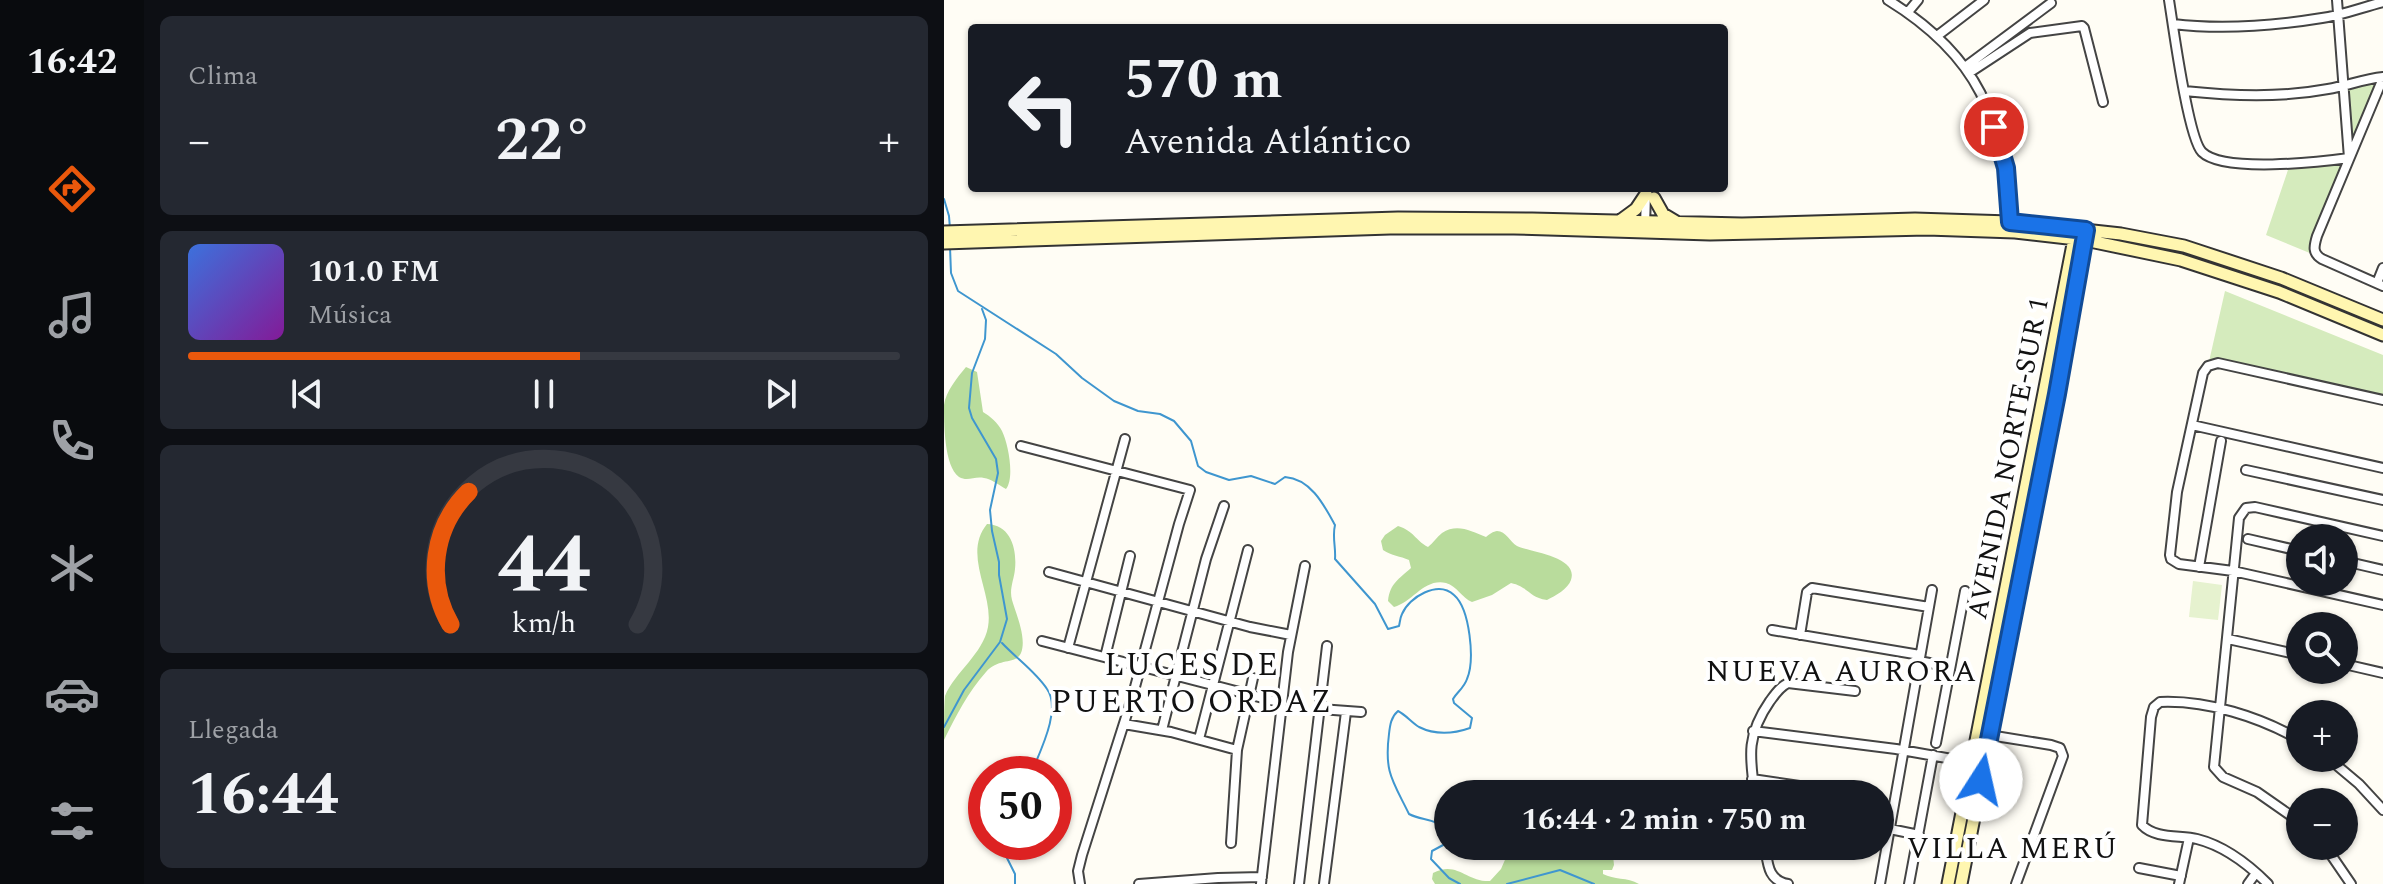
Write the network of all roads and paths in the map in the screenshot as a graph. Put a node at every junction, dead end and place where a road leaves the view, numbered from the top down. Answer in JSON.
{"nodes":[{"id":1,"x":1888,"y":0,"type":"edge"},
{"id":2,"x":1918,"y":0,"type":"edge"},
{"id":3,"x":1984,"y":0,"type":"edge"},
{"id":4,"x":2169,"y":0,"type":"edge"},
{"id":5,"x":2337,"y":0,"type":"edge"},
{"id":6,"x":2383,"y":2,"type":"edge"},
{"id":7,"x":2051,"y":3,"type":"dead end"},
{"id":8,"x":1908,"y":12,"type":"junction"},
{"id":9,"x":2338,"y":15,"type":"junction"},
{"id":10,"x":2173,"y":24,"type":"junction"},
{"id":11,"x":1937,"y":36,"type":"junction"},
{"id":12,"x":1967,"y":70,"type":"junction"},
{"id":13,"x":2383,"y":77,"type":"edge"},
{"id":14,"x":2345,"y":85,"type":"junction"},
{"id":15,"x":2184,"y":91,"type":"junction"},
{"id":16,"x":2103,"y":102,"type":"dead end"},
{"id":17,"x":2349,"y":158,"type":"junction"},
{"id":18,"x":1649,"y":192,"type":"edge"},
{"id":19,"x":1621,"y":220,"type":"junction"},
{"id":20,"x":2010,"y":222,"type":"junction"},
{"id":21,"x":1678,"y":223,"type":"junction"},
{"id":22,"x":1649,"y":227,"type":"junction"},
{"id":23,"x":944,"y":232,"type":"edge"},
{"id":24,"x":2080,"y":234,"type":"junction"},
{"id":25,"x":968,"y":237,"type":"junction"},
{"id":26,"x":944,"y":243,"type":"edge"},
{"id":27,"x":2383,"y":268,"type":"edge"},
{"id":28,"x":2380,"y":284,"type":"edge"},
{"id":29,"x":2383,"y":320,"type":"edge"},
{"id":30,"x":2383,"y":335,"type":"edge"},
{"id":31,"x":2383,"y":400,"type":"edge"},
{"id":32,"x":2192,"y":425,"type":"junction"},
{"id":33,"x":1125,"y":439,"type":"dead end"},
{"id":34,"x":2221,"y":441,"type":"dead end"},
{"id":35,"x":1021,"y":446,"type":"dead end"},
{"id":36,"x":2383,"y":468,"type":"edge"},
{"id":37,"x":2246,"y":470,"type":"dead end"},
{"id":38,"x":1116,"y":472,"type":"junction"},
{"id":39,"x":2383,"y":500,"type":"edge"},
{"id":40,"x":1224,"y":506,"type":"dead end"},
{"id":41,"x":2383,"y":536,"type":"edge"},
{"id":42,"x":2248,"y":539,"type":"dead end"},
{"id":43,"x":2286,"y":548,"type":"edge"},
{"id":44,"x":1248,"y":550,"type":"dead end"},
{"id":45,"x":1130,"y":556,"type":"dead end"},
{"id":46,"x":2358,"y":564,"type":"edge"},
{"id":47,"x":1305,"y":566,"type":"dead end"},
{"id":48,"x":2199,"y":567,"type":"junction"},
{"id":49,"x":2383,"y":570,"type":"edge"},
{"id":50,"x":2233,"y":571,"type":"junction"},
{"id":51,"x":1049,"y":572,"type":"dead end"},
{"id":52,"x":1086,"y":583,"type":"junction"},
{"id":53,"x":1932,"y":590,"type":"dead end"},
{"id":54,"x":1965,"y":591,"type":"dead end"},
{"id":55,"x":1121,"y":592,"type":"junction"},
{"id":56,"x":1157,"y":601,"type":"junction"},
{"id":57,"x":2383,"y":605,"type":"edge"},
{"id":58,"x":1929,"y":607,"type":"junction"},
{"id":59,"x":1194,"y":611,"type":"junction"},
{"id":60,"x":1230,"y":620,"type":"junction"},
{"id":61,"x":1772,"y":630,"type":"dead end"},
{"id":62,"x":1291,"y":635,"type":"junction"},
{"id":63,"x":1800,"y":635,"type":"junction"},
{"id":64,"x":2228,"y":639,"type":"junction"},
{"id":65,"x":1042,"y":641,"type":"dead end"},
{"id":66,"x":1327,"y":646,"type":"dead end"},
{"id":67,"x":1068,"y":648,"type":"junction"},
{"id":68,"x":2286,"y":652,"type":"edge"},
{"id":69,"x":1105,"y":657,"type":"junction"},
{"id":70,"x":1920,"y":658,"type":"junction"},
{"id":71,"x":1140,"y":666,"type":"junction"},
{"id":72,"x":1950,"y":667,"type":"junction"},
{"id":73,"x":2358,"y":667,"type":"edge"},
{"id":74,"x":2383,"y":673,"type":"edge"},
{"id":75,"x":1177,"y":676,"type":"junction"},
{"id":76,"x":1253,"y":678,"type":"dead end"},
{"id":77,"x":1213,"y":686,"type":"junction"},
{"id":78,"x":1855,"y":691,"type":"dead end"},
{"id":79,"x":1249,"y":695,"type":"junction"},
{"id":80,"x":1282,"y":703,"type":"junction"},
{"id":81,"x":1320,"y":709,"type":"junction"},
{"id":82,"x":2219,"y":709,"type":"junction"},
{"id":83,"x":1346,"y":712,"type":"junction"},
{"id":84,"x":1361,"y":712,"type":"dead end"},
{"id":85,"x":1124,"y":724,"type":"junction"},
{"id":86,"x":1162,"y":730,"type":"junction"},
{"id":87,"x":1753,"y":731,"type":"junction"},
{"id":88,"x":2286,"y":733,"type":"edge"},
{"id":89,"x":1989,"y":735,"type":"junction"},
{"id":90,"x":1199,"y":739,"type":"junction"},
{"id":91,"x":1936,"y":743,"type":"dead end"},
{"id":92,"x":1237,"y":750,"type":"junction"},
{"id":93,"x":1904,"y":750,"type":"junction"},
{"id":94,"x":1933,"y":755,"type":"junction"},
{"id":95,"x":1978,"y":763,"type":"junction"},
{"id":96,"x":2345,"y":772,"type":"edge"},
{"id":97,"x":1752,"y":779,"type":"joint"},
{"id":98,"x":1759,"y":780,"type":"edge"},
{"id":99,"x":1894,"y":806,"type":"edge"},
{"id":100,"x":2383,"y":810,"type":"edge"},
{"id":101,"x":2286,"y":812,"type":"edge"},
{"id":102,"x":1894,"y":830,"type":"edge"},
{"id":103,"x":1919,"y":835,"type":"junction"},
{"id":104,"x":2189,"y":838,"type":"junction"},
{"id":105,"x":1231,"y":843,"type":"dead end"},
{"id":106,"x":1767,"y":860,"type":"edge"},
{"id":107,"x":1884,"y":860,"type":"edge"},
{"id":108,"x":2335,"y":860,"type":"edge"},
{"id":109,"x":2139,"y":868,"type":"dead end"},
{"id":110,"x":2256,"y":873,"type":"junction"},
{"id":111,"x":1262,"y":880,"type":"edge"},
{"id":112,"x":2180,"y":880,"type":"edge"},
{"id":113,"x":1080,"y":884,"type":"edge"},
{"id":114,"x":1139,"y":884,"type":"edge"},
{"id":115,"x":1299,"y":884,"type":"edge"},
{"id":116,"x":1324,"y":884,"type":"edge"},
{"id":117,"x":1788,"y":884,"type":"edge"},
{"id":118,"x":1880,"y":884,"type":"edge"},
{"id":119,"x":1909,"y":884,"type":"edge"},
{"id":120,"x":1948,"y":884,"type":"edge"},
{"id":121,"x":1961,"y":884,"type":"edge"},
{"id":122,"x":2016,"y":884,"type":"edge"},
{"id":123,"x":2248,"y":884,"type":"edge"},
{"id":124,"x":2268,"y":884,"type":"edge"},
{"id":125,"x":2351,"y":884,"type":"edge"}],
"edges":[{"from":1,"to":8,"type":"street"},
{"from":2,"to":8,"type":"street"},
{"from":3,"to":11,"type":"street"},
{"from":4,"to":10,"type":"street"},
{"from":5,"to":9,"type":"street"},
{"from":6,"to":9,"type":"street"},
{"from":7,"to":12,"type":"street"},
{"from":8,"to":11,"type":"street"},
{"from":9,"to":10,"type":"street"},
{"from":9,"to":14,"type":"street"},
{"from":10,"to":15,"type":"street"},
{"from":11,"to":12,"type":"street"},
{"from":12,"to":16,"type":"street"},
{"from":12,"to":20,"type":"street"},
{"from":13,"to":14,"type":"street"},
{"from":13,"to":17,"type":"street"},
{"from":14,"to":15,"type":"street"},
{"from":14,"to":17,"type":"street"},
{"from":15,"to":17,"type":"street"},
{"from":17,"to":28,"type":"street"},
{"from":18,"to":19,"type":"main road"},
{"from":18,"to":21,"type":"main road"},
{"from":18,"to":22,"type":"street"},
{"from":19,"to":22,"type":"main road"},
{"from":19,"to":25,"type":"main road"},
{"from":20,"to":21,"type":"main road"},
{"from":20,"to":24,"type":"main road"},
{"from":21,"to":22,"type":"main road"},
{"from":22,"to":24,"type":"main road"},
{"from":22,"to":25,"type":"main road"},
{"from":23,"to":25,"type":"main road"},
{"from":24,"to":29,"type":"main road"},
{"from":24,"to":30,"type":"main road"},
{"from":24,"to":89,"type":"main road","name":"AVENIDA NORTE-SUR 1"},
{"from":24,"to":95,"type":"main road","name":"AVENIDA NORTE-SUR 1"},
{"from":25,"to":26,"type":"main road"},
{"from":27,"to":28,"type":"street"},
{"from":31,"to":32,"type":"street"},
{"from":32,"to":36,"type":"street"},
{"from":32,"to":48,"type":"street"},
{"from":33,"to":38,"type":"street"},
{"from":34,"to":48,"type":"street"},
{"from":35,"to":38,"type":"street"},
{"from":37,"to":39,"type":"street"},
{"from":38,"to":52,"type":"street"},
{"from":38,"to":56,"type":"street"},
{"from":40,"to":59,"type":"street"},
{"from":41,"to":50,"type":"street"},
{"from":42,"to":43,"type":"street"},
{"from":44,"to":60,"type":"street"},
{"from":45,"to":55,"type":"street"},
{"from":46,"to":49,"type":"street"},
{"from":47,"to":62,"type":"street"},
{"from":48,"to":50,"type":"street"},
{"from":50,"to":57,"type":"street"},
{"from":50,"to":64,"type":"street"},
{"from":51,"to":52,"type":"street"},
{"from":52,"to":55,"type":"street"},
{"from":52,"to":67,"type":"street"},
{"from":53,"to":58,"type":"street"},
{"from":54,"to":72,"type":"street"},
{"from":55,"to":56,"type":"street"},
{"from":55,"to":69,"type":"street"},
{"from":56,"to":59,"type":"street"},
{"from":56,"to":71,"type":"street"},
{"from":58,"to":63,"type":"street"},
{"from":58,"to":70,"type":"street"},
{"from":59,"to":60,"type":"street"},
{"from":59,"to":75,"type":"street"},
{"from":60,"to":62,"type":"street"},
{"from":60,"to":77,"type":"street"},
{"from":61,"to":63,"type":"street"},
{"from":62,"to":80,"type":"street"},
{"from":63,"to":70,"type":"street"},
{"from":64,"to":68,"type":"street"},
{"from":64,"to":82,"type":"street"},
{"from":65,"to":67,"type":"street"},
{"from":66,"to":81,"type":"street"},
{"from":67,"to":69,"type":"street"},
{"from":69,"to":71,"type":"street"},
{"from":70,"to":72,"type":"street"},
{"from":70,"to":93,"type":"street"},
{"from":71,"to":75,"type":"street"},
{"from":71,"to":85,"type":"street"},
{"from":72,"to":91,"type":"street"},
{"from":73,"to":74,"type":"street"},
{"from":75,"to":77,"type":"street"},
{"from":75,"to":86,"type":"street"},
{"from":76,"to":79,"type":"street"},
{"from":77,"to":79,"type":"street"},
{"from":77,"to":90,"type":"street"},
{"from":78,"to":87,"type":"street"},
{"from":79,"to":80,"type":"street"},
{"from":79,"to":92,"type":"street"},
{"from":80,"to":111,"type":"street"},
{"from":81,"to":83,"type":"street"},
{"from":81,"to":115,"type":"street"},
{"from":82,"to":88,"type":"street"},
{"from":82,"to":101,"type":"street"},
{"from":82,"to":104,"type":"street"},
{"from":83,"to":84,"type":"street"},
{"from":83,"to":116,"type":"street"},
{"from":85,"to":86,"type":"street"},
{"from":85,"to":113,"type":"street"},
{"from":86,"to":90,"type":"street"},
{"from":87,"to":93,"type":"street"},
{"from":87,"to":97,"type":"street"},
{"from":89,"to":95,"type":"main road","name":"AVENIDA NORTE-SUR 1"},
{"from":89,"to":122,"type":"street"},
{"from":90,"to":92,"type":"street"},
{"from":92,"to":105,"type":"street"},
{"from":93,"to":94,"type":"street"},
{"from":93,"to":99,"type":"street"},
{"from":94,"to":95,"type":"street"},
{"from":94,"to":103,"type":"street"},
{"from":95,"to":120,"type":"main road","name":"AVENIDA NORTE-SUR 1"},
{"from":95,"to":121,"type":"main road","name":"AVENIDA NORTE-SUR 1"},
{"from":96,"to":100,"type":"street"},
{"from":97,"to":98,"type":"street"},
{"from":102,"to":103,"type":"street"},
{"from":103,"to":119,"type":"street"},
{"from":104,"to":110,"type":"street"},
{"from":104,"to":112,"type":"street"},
{"from":106,"to":117,"type":"street"},
{"from":107,"to":118,"type":"street"},
{"from":108,"to":125,"type":"street"},
{"from":109,"to":112,"type":"street"},
{"from":110,"to":123,"type":"street"},
{"from":110,"to":124,"type":"street"},
{"from":111,"to":114,"type":"street"}]}
